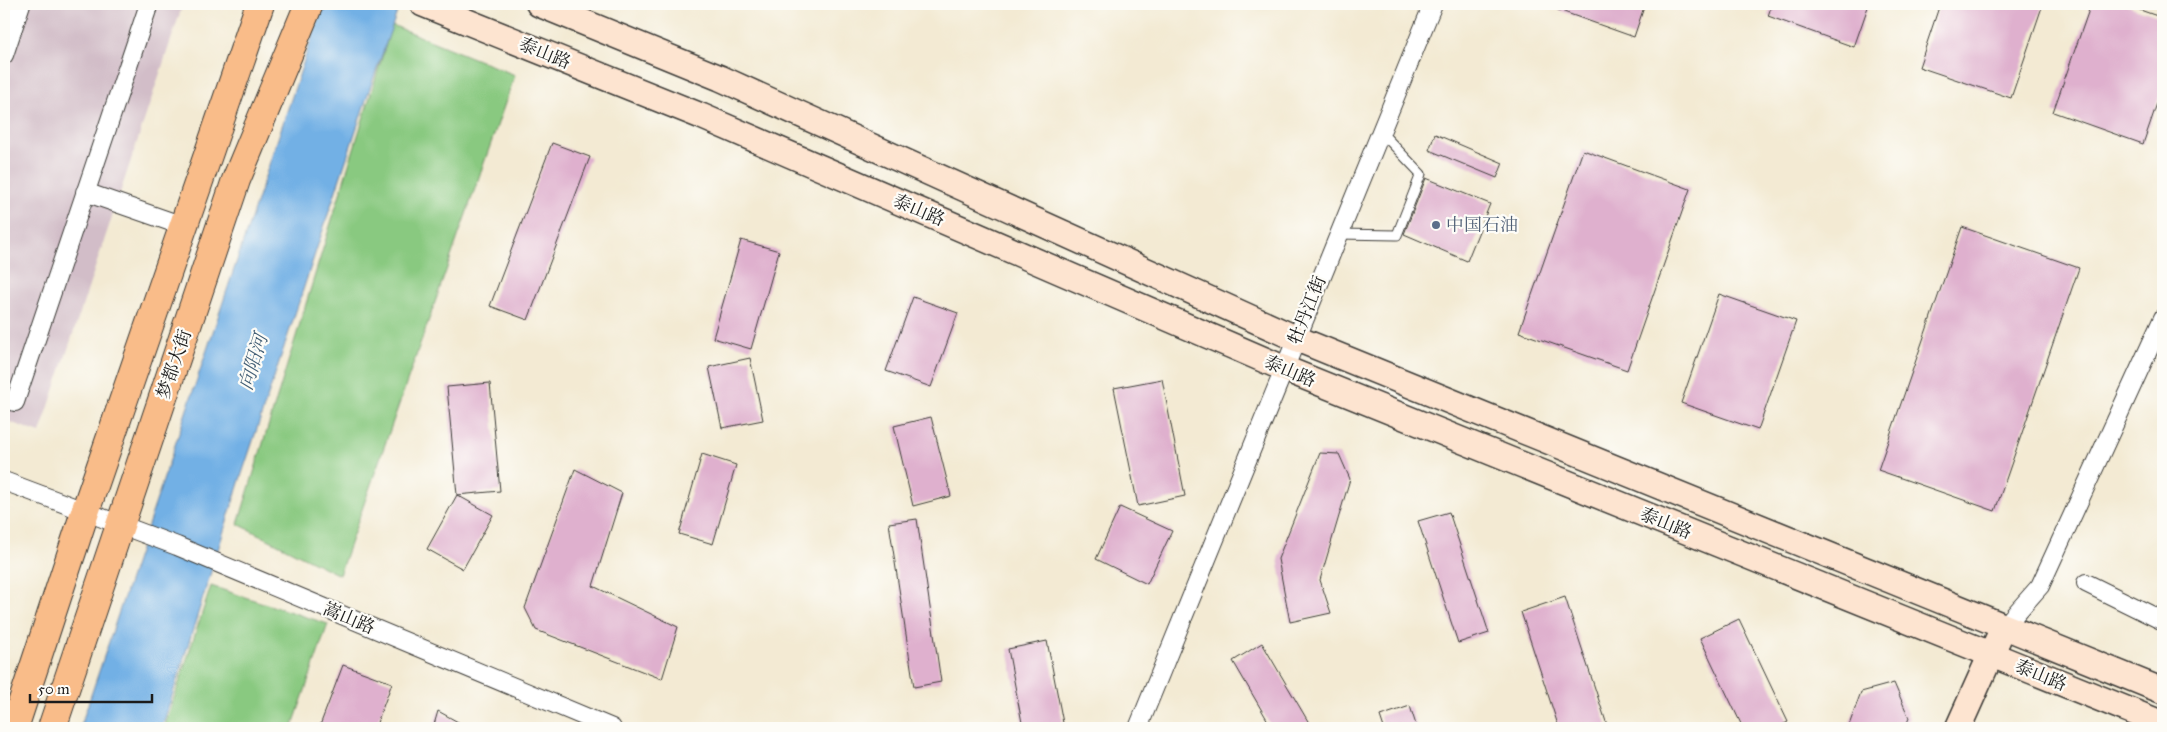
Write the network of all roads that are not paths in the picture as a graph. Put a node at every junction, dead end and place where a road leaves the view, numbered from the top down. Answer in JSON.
{"nodes":[{"id":1,"x":21,"y":4,"type":"edge"},
{"id":2,"x":149,"y":4,"type":"edge"},
{"id":3,"x":260,"y":4,"type":"edge"},
{"id":4,"x":309,"y":4,"type":"edge"},
{"id":5,"x":424,"y":4,"type":"edge"},
{"id":6,"x":538,"y":4,"type":"edge"},
{"id":7,"x":1433,"y":4,"type":"edge"},
{"id":8,"x":4,"y":55,"type":"edge"},
{"id":9,"x":1380,"y":131,"type":"junction"},
{"id":10,"x":85,"y":192,"type":"junction"},
{"id":11,"x":183,"y":226,"type":"junction"},
{"id":12,"x":1338,"y":234,"type":"junction"},
{"id":13,"x":2163,"y":318,"type":"edge"},
{"id":14,"x":1295,"y":338,"type":"junction"},
{"id":15,"x":1283,"y":368,"type":"junction"},
{"id":16,"x":15,"y":402,"type":"dead end"},
{"id":17,"x":4,"y":481,"type":"edge"},
{"id":18,"x":84,"y":512,"type":"junction"},
{"id":19,"x":120,"y":526,"type":"junction"},
{"id":20,"x":2086,"y":583,"type":"dead end"},
{"id":21,"x":2163,"y":620,"type":"edge"},
{"id":22,"x":2003,"y":628,"type":"junction"},
{"id":23,"x":1991,"y":655,"type":"junction"},
{"id":24,"x":2163,"y":691,"type":"edge"},
{"id":25,"x":2163,"y":724,"type":"edge"},
{"id":26,"x":14,"y":728,"type":"edge"},
{"id":27,"x":52,"y":728,"type":"edge"},
{"id":28,"x":612,"y":728,"type":"edge"},
{"id":29,"x":1138,"y":728,"type":"edge"},
{"id":30,"x":1958,"y":728,"type":"edge"}],
"edges":[{"from":1,"to":8,"type":"street"},
{"from":2,"to":10,"type":"street"},
{"from":3,"to":11,"type":"main road","name":"梦都大街"},
{"from":4,"to":19,"type":"main road","name":"梦都大街"},
{"from":5,"to":15,"type":"street","name":"泰山路"},
{"from":6,"to":14,"type":"street","name":"泰山路"},
{"from":7,"to":9,"type":"street","name":"牡丹江街"},
{"from":9,"to":12,"type":"street","name":"牡丹江街"},
{"from":9,"to":12,"type":"lane"},
{"from":10,"to":11,"type":"street"},
{"from":10,"to":16,"type":"street"},
{"from":11,"to":18,"type":"main road","name":"梦都大街"},
{"from":12,"to":14,"type":"street","name":"牡丹江街"},
{"from":13,"to":22,"type":"street"},
{"from":14,"to":15,"type":"street","name":"牡丹江街"},
{"from":14,"to":22,"type":"street","name":"泰山路"},
{"from":15,"to":23,"type":"street","name":"泰山路"},
{"from":15,"to":29,"type":"street","name":"牡丹江街"},
{"from":17,"to":18,"type":"street","name":"嵩山路"},
{"from":18,"to":19,"type":"street","name":"嵩山路"},
{"from":18,"to":26,"type":"main road","name":"梦都大街"},
{"from":19,"to":27,"type":"main road","name":"梦都大街"},
{"from":19,"to":28,"type":"street","name":"嵩山路"},
{"from":20,"to":21,"type":"street"},
{"from":22,"to":23,"type":"street"},
{"from":22,"to":24,"type":"street","name":"泰山路"},
{"from":23,"to":25,"type":"street","name":"泰山路"},
{"from":23,"to":30,"type":"street"}]}
